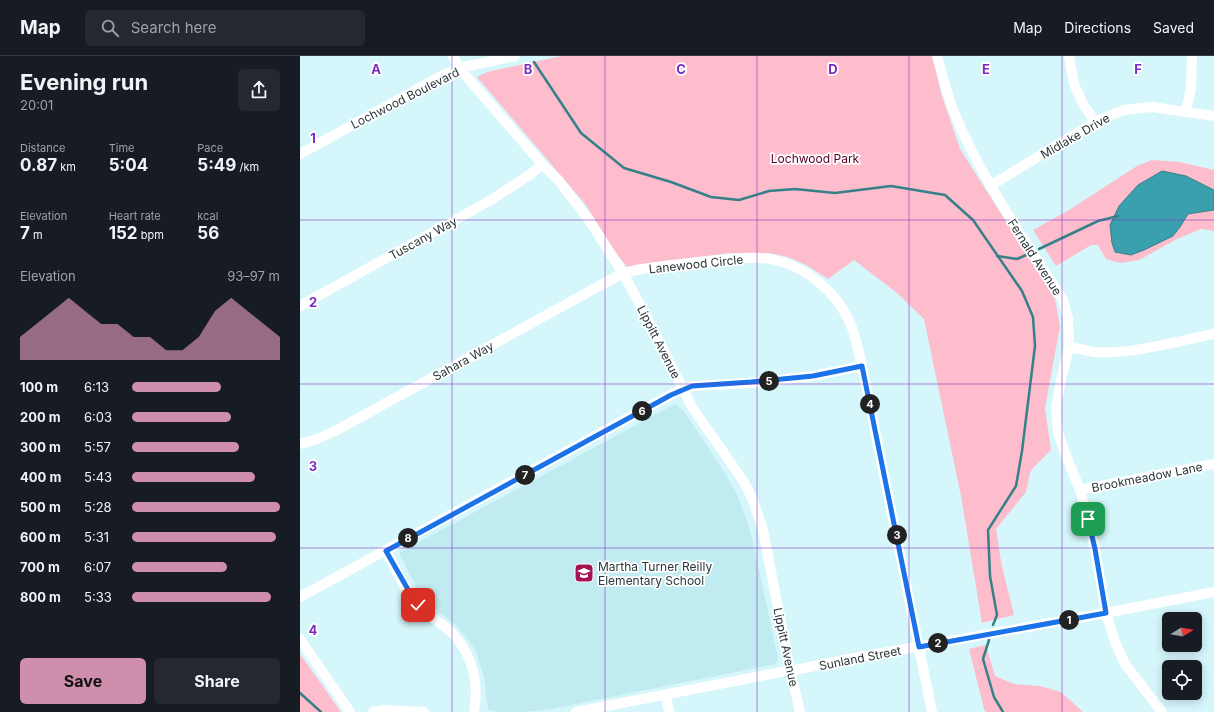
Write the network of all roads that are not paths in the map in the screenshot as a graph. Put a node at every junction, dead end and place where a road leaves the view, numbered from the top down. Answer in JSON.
{"nodes":[{"id":1,"x":452,"y":56,"type":"edge"},
{"id":2,"x":515,"y":56,"type":"edge"},
{"id":3,"x":937,"y":56,"type":"edge"},
{"id":4,"x":1069,"y":56,"type":"edge"},
{"id":5,"x":1192,"y":56,"type":"edge"},
{"id":6,"x":459,"y":68,"type":"junction"},
{"id":7,"x":1186,"y":111,"type":"junction"},
{"id":8,"x":1214,"y":116,"type":"edge"},
{"id":9,"x":1095,"y":122,"type":"junction"},
{"id":10,"x":300,"y":154,"type":"edge"},
{"id":11,"x":542,"y":164,"type":"junction"},
{"id":12,"x":990,"y":186,"type":"junction"},
{"id":13,"x":623,"y":274,"type":"junction"},
{"id":14,"x":300,"y":306,"type":"edge"},
{"id":15,"x":1214,"y":334,"type":"edge"},
{"id":16,"x":1070,"y":347,"type":"junction"},
{"id":17,"x":862,"y":366,"type":"junction"},
{"id":18,"x":683,"y":390,"type":"junction"},
{"id":19,"x":300,"y":444,"type":"edge"},
{"id":20,"x":1214,"y":464,"type":"edge"},
{"id":21,"x":1080,"y":490,"type":"junction"},
{"id":22,"x":386,"y":551,"type":"junction"},
{"id":23,"x":1214,"y":592,"type":"edge"},
{"id":24,"x":300,"y":597,"type":"edge"},
{"id":25,"x":1106,"y":613,"type":"junction"},
{"id":26,"x":300,"y":639,"type":"edge"},
{"id":27,"x":919,"y":647,"type":"junction"},
{"id":28,"x":791,"y":670,"type":"junction"},
{"id":29,"x":666,"y":695,"type":"junction"},
{"id":30,"x":350,"y":712,"type":"edge"},
{"id":31,"x":374,"y":712,"type":"edge"},
{"id":32,"x":424,"y":712,"type":"edge"},
{"id":33,"x":474,"y":712,"type":"edge"},
{"id":34,"x":576,"y":712,"type":"edge"},
{"id":35,"x":669,"y":712,"type":"edge"},
{"id":36,"x":800,"y":712,"type":"edge"},
{"id":37,"x":932,"y":712,"type":"edge"},
{"id":38,"x":1162,"y":712,"type":"edge"}],
"edges":[{"from":1,"to":6,"type":"street","name":"Lippitt Avenue"},
{"from":2,"to":6,"type":"street","name":"Lochwood Boulevard"},
{"from":3,"to":12,"type":"street","name":"Fernald Avenue"},
{"from":4,"to":9,"type":"street"},
{"from":5,"to":7,"type":"street"},
{"from":6,"to":10,"type":"street","name":"Lochwood Boulevard"},
{"from":6,"to":11,"type":"street","name":"Lippitt Avenue"},
{"from":7,"to":8,"type":"street","name":"Midlake Drive"},
{"from":7,"to":9,"type":"street","name":"Midlake Drive"},
{"from":9,"to":12,"type":"street","name":"Midlake Drive"},
{"from":11,"to":13,"type":"street","name":"Lippitt Avenue"},
{"from":11,"to":14,"type":"street","name":"Tuscany Way"},
{"from":12,"to":16,"type":"street","name":"Fernald Avenue"},
{"from":13,"to":17,"type":"street","name":"Lanewood Circle"},
{"from":13,"to":18,"type":"street","name":"Lippitt Avenue"},
{"from":13,"to":19,"type":"street","name":"Sahara Way"},
{"from":15,"to":16,"type":"street"},
{"from":16,"to":21,"type":"street","name":"Fernald Avenue"},
{"from":17,"to":18,"type":"street"},
{"from":17,"to":27,"type":"street","name":"Lanewood Circle"},
{"from":18,"to":22,"type":"street"},
{"from":18,"to":28,"type":"street","name":"Lippitt Avenue"},
{"from":20,"to":21,"type":"street","name":"Brookmeadow Lane"},
{"from":21,"to":25,"type":"street","name":"Fernald Avenue"},
{"from":22,"to":24,"type":"street"},
{"from":22,"to":33,"type":"street"},
{"from":23,"to":25,"type":"street","name":"Sunland Street"},
{"from":25,"to":27,"type":"street","name":"Sunland Street"},
{"from":25,"to":38,"type":"street","name":"Fernald Avenue"},
{"from":26,"to":30,"type":"street"},
{"from":27,"to":28,"type":"street","name":"Sunland Street"},
{"from":27,"to":37,"type":"street","name":"Lanewood Circle"},
{"from":28,"to":29,"type":"street","name":"Sunland Street"},
{"from":28,"to":36,"type":"street","name":"Lippitt Avenue"},
{"from":29,"to":34,"type":"street","name":"Sunland Street"},
{"from":29,"to":35,"type":"street"},
{"from":31,"to":32,"type":"street"}]}
